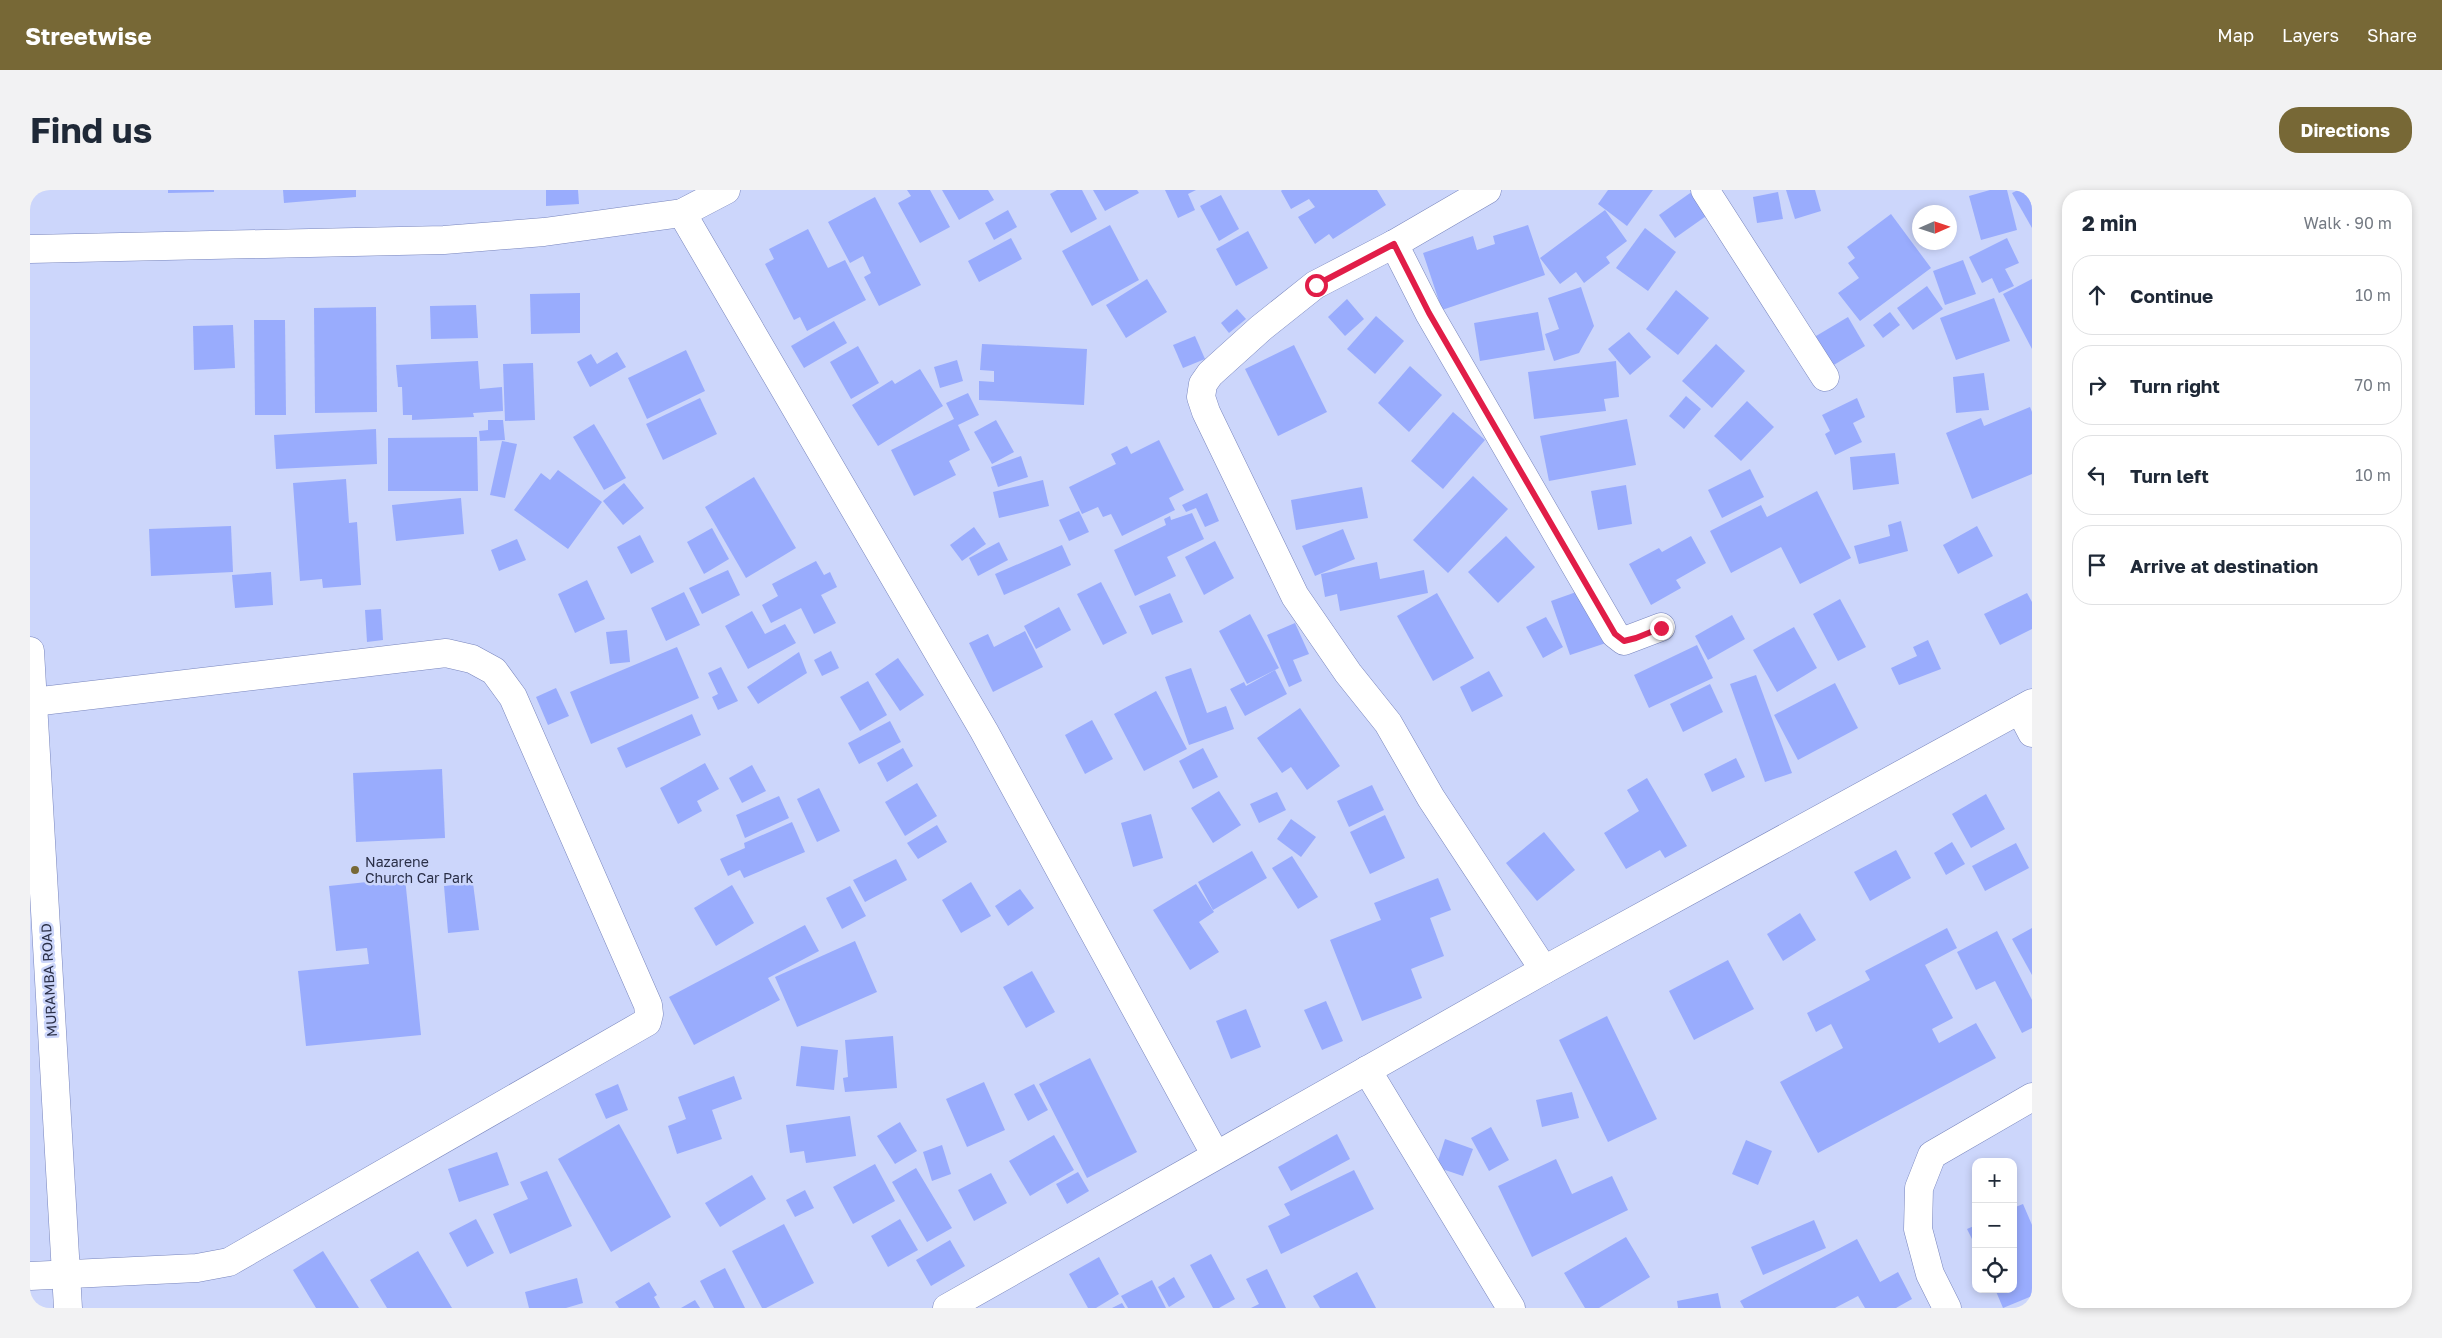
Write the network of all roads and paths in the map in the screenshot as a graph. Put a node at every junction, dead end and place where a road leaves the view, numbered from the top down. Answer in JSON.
{"nodes":[{"id":1,"x":726,"y":190,"type":"edge"},
{"id":2,"x":1487,"y":190,"type":"edge"},
{"id":3,"x":1706,"y":190,"type":"edge"},
{"id":4,"x":682,"y":213,"type":"junction"},
{"id":5,"x":1394,"y":244,"type":"junction"},
{"id":6,"x":30,"y":249,"type":"edge"},
{"id":7,"x":1826,"y":377,"type":"dead end"},
{"id":8,"x":1661,"y":628,"type":"dead end"},
{"id":9,"x":30,"y":651,"type":"edge"},
{"id":10,"x":33,"y":702,"type":"junction"},
{"id":11,"x":2028,"y":715,"type":"edge"},
{"id":12,"x":1544,"y":970,"type":"junction"},
{"id":13,"x":1367,"y":1070,"type":"junction"},
{"id":14,"x":2032,"y":1097,"type":"edge"},
{"id":15,"x":1215,"y":1154,"type":"junction"},
{"id":16,"x":66,"y":1274,"type":"junction"},
{"id":17,"x":30,"y":1276,"type":"edge"},
{"id":18,"x":68,"y":1308,"type":"edge"},
{"id":19,"x":947,"y":1308,"type":"edge"},
{"id":20,"x":1511,"y":1308,"type":"edge"},
{"id":21,"x":1947,"y":1308,"type":"edge"}],
"edges":[{"from":1,"to":4,"type":"street"},
{"from":2,"to":5,"type":"street"},
{"from":3,"to":7,"type":"street"},
{"from":4,"to":6,"type":"street"},
{"from":4,"to":15,"type":"street"},
{"from":5,"to":8,"type":"street"},
{"from":5,"to":12,"type":"street"},
{"from":9,"to":10,"type":"street","name":"MURAMBA ROAD"},
{"from":10,"to":16,"type":"street","name":"MURAMBA ROAD"},
{"from":10,"to":16,"type":"street"},
{"from":11,"to":12,"type":"street"},
{"from":12,"to":13,"type":"street"},
{"from":13,"to":15,"type":"street"},
{"from":13,"to":20,"type":"street"},
{"from":14,"to":21,"type":"street"},
{"from":15,"to":19,"type":"street"},
{"from":16,"to":17,"type":"street"},
{"from":16,"to":18,"type":"street","name":"MURAMBA ROAD"}]}
